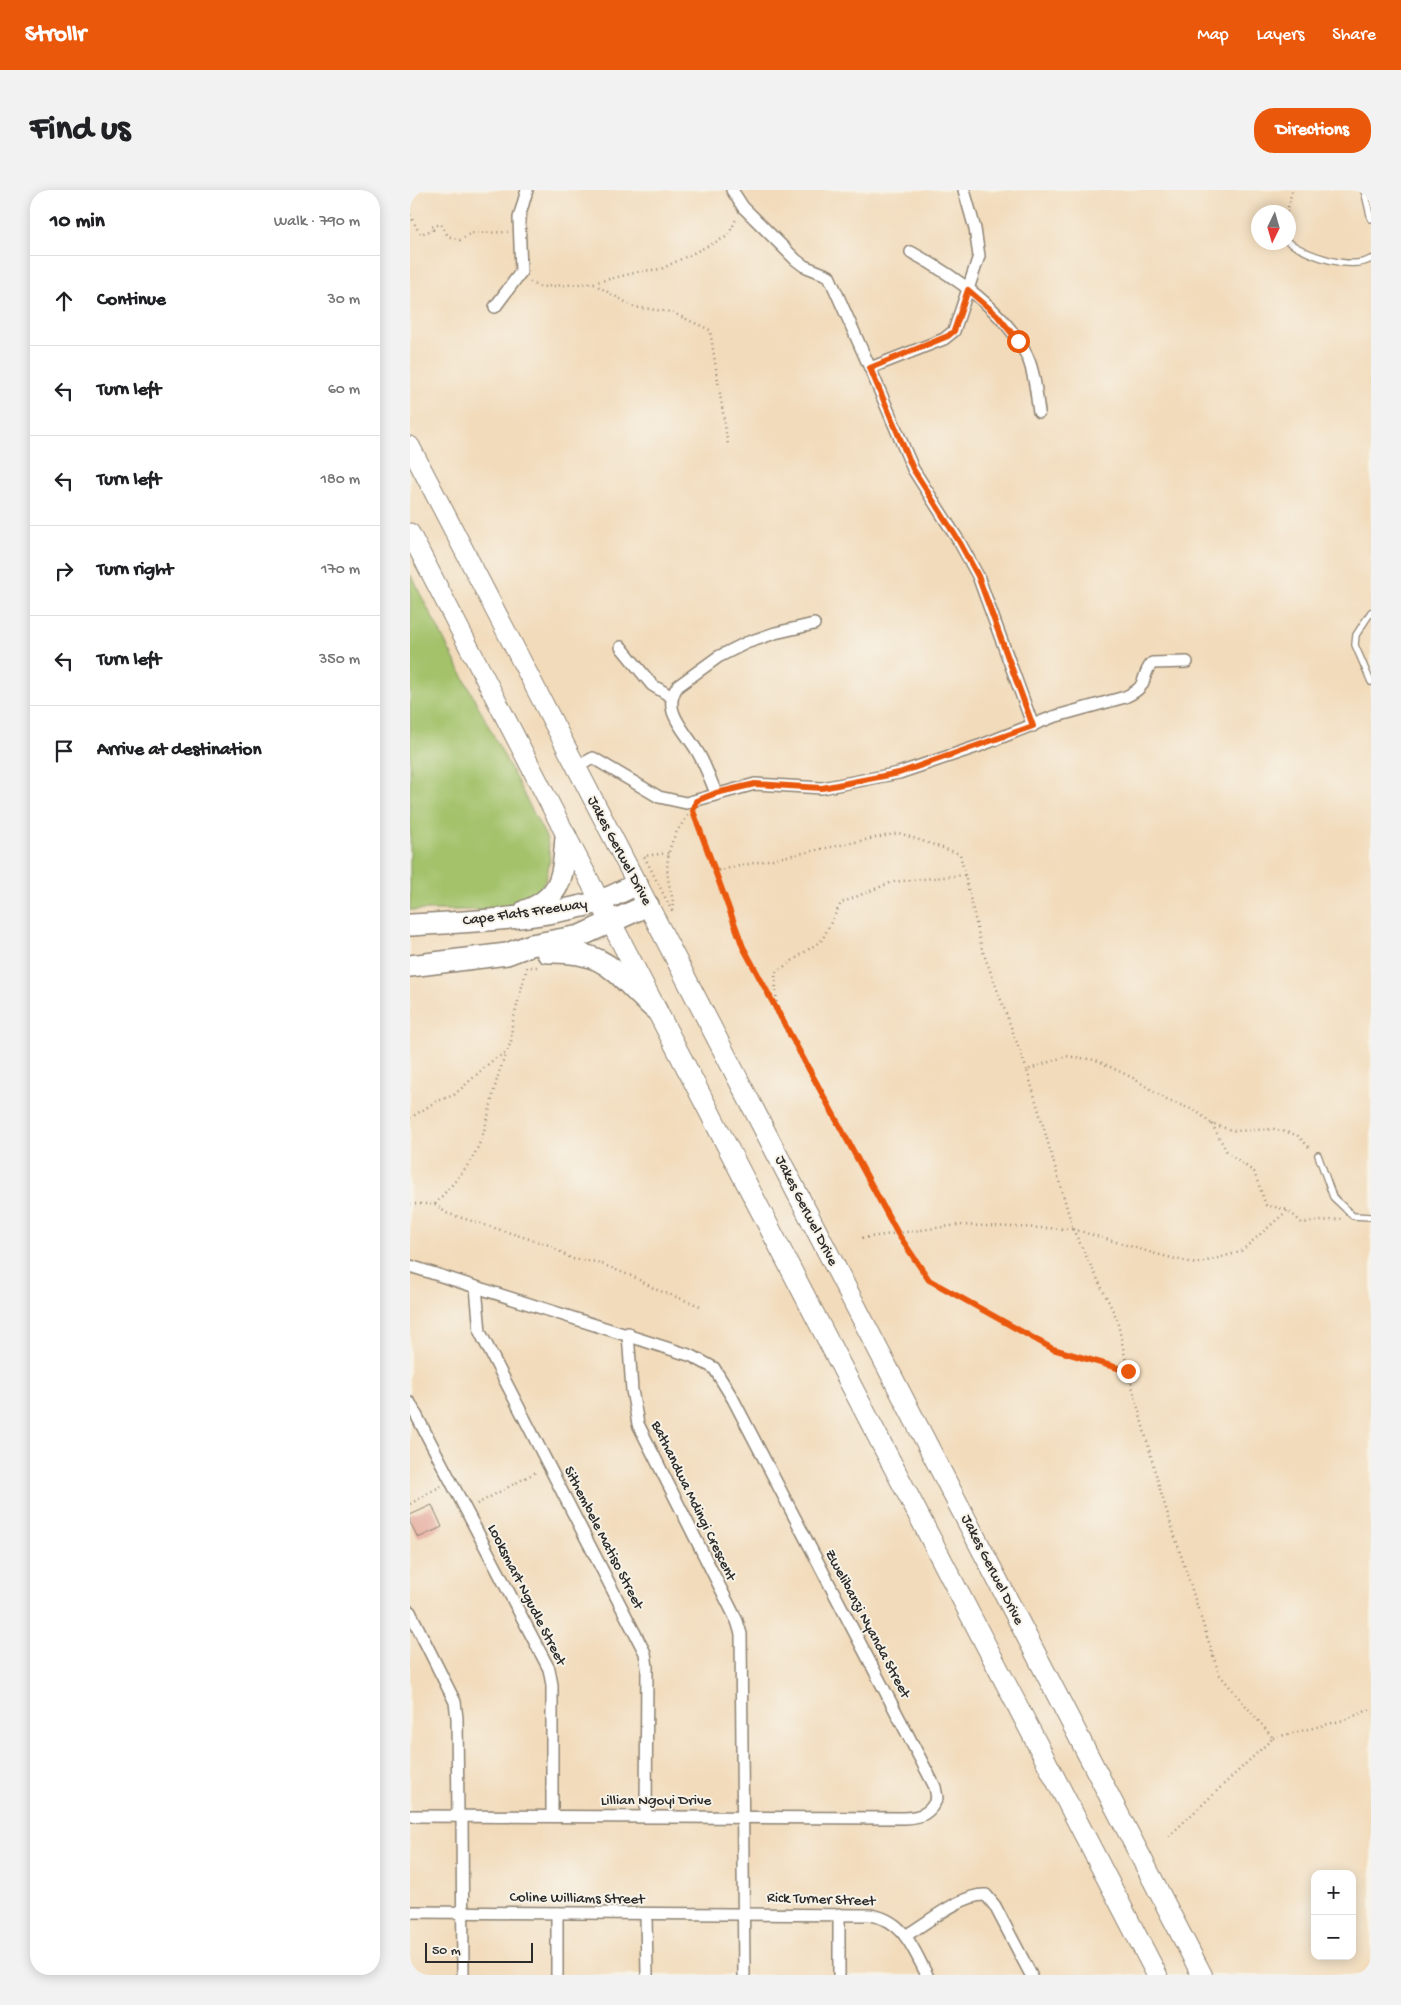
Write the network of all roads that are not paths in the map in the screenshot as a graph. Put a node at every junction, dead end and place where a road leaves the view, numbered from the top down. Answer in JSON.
{"nodes":[{"id":1,"x":527,"y":190,"type":"edge"},
{"id":2,"x":732,"y":190,"type":"edge"},
{"id":3,"x":964,"y":190,"type":"edge"},
{"id":4,"x":1364,"y":190,"type":"edge"},
{"id":5,"x":1371,"y":219,"type":"edge"},
{"id":6,"x":1296,"y":247,"type":"edge"},
{"id":7,"x":911,"y":252,"type":"dead end"},
{"id":8,"x":1371,"y":259,"type":"edge"},
{"id":9,"x":968,"y":290,"type":"junction"},
{"id":10,"x":495,"y":307,"type":"dead end"},
{"id":11,"x":870,"y":368,"type":"junction"},
{"id":12,"x":1039,"y":412,"type":"dead end"},
{"id":13,"x":410,"y":446,"type":"edge"},
{"id":14,"x":410,"y":533,"type":"edge"},
{"id":15,"x":1371,"y":612,"type":"edge"},
{"id":16,"x":814,"y":624,"type":"dead end"},
{"id":17,"x":621,"y":647,"type":"dead end"},
{"id":18,"x":1187,"y":662,"type":"dead end"},
{"id":19,"x":1371,"y":682,"type":"edge"},
{"id":20,"x":672,"y":697,"type":"junction"},
{"id":21,"x":1033,"y":726,"type":"junction"},
{"id":22,"x":575,"y":768,"type":"junction"},
{"id":23,"x":716,"y":793,"type":"junction"},
{"id":24,"x":566,"y":837,"type":"junction"},
{"id":25,"x":636,"y":884,"type":"junction"},
{"id":26,"x":600,"y":901,"type":"junction"},
{"id":27,"x":648,"y":905,"type":"junction"},
{"id":28,"x":509,"y":918,"type":"junction"},
{"id":29,"x":612,"y":923,"type":"junction"},
{"id":30,"x":410,"y":925,"type":"edge"},
{"id":31,"x":507,"y":954,"type":"junction"},
{"id":32,"x":410,"y":966,"type":"edge"},
{"id":33,"x":656,"y":1010,"type":"junction"},
{"id":34,"x":1318,"y":1155,"type":"road end"},
{"id":35,"x":1371,"y":1216,"type":"edge"},
{"id":36,"x":410,"y":1266,"type":"edge"},
{"id":37,"x":476,"y":1286,"type":"junction"},
{"id":38,"x":628,"y":1334,"type":"junction"},
{"id":39,"x":410,"y":1403,"type":"edge"},
{"id":40,"x":410,"y":1612,"type":"edge"},
{"id":41,"x":410,"y":1816,"type":"edge"},
{"id":42,"x":460,"y":1816,"type":"junction"},
{"id":43,"x":552,"y":1816,"type":"junction"},
{"id":44,"x":646,"y":1816,"type":"junction"},
{"id":45,"x":743,"y":1816,"type":"junction"},
{"id":46,"x":410,"y":1912,"type":"edge"},
{"id":47,"x":462,"y":1912,"type":"junction"},
{"id":48,"x":557,"y":1913,"type":"junction"},
{"id":49,"x":743,"y":1913,"type":"junction"},
{"id":50,"x":839,"y":1914,"type":"junction"},
{"id":51,"x":646,"y":1915,"type":"junction"},
{"id":52,"x":905,"y":1936,"type":"junction"},
{"id":53,"x":463,"y":1975,"type":"edge"},
{"id":54,"x":557,"y":1975,"type":"edge"},
{"id":55,"x":647,"y":1975,"type":"edge"},
{"id":56,"x":744,"y":1975,"type":"edge"},
{"id":57,"x":839,"y":1975,"type":"edge"},
{"id":58,"x":927,"y":1975,"type":"edge"},
{"id":59,"x":1031,"y":1975,"type":"edge"},
{"id":60,"x":1157,"y":1975,"type":"edge"},
{"id":61,"x":1202,"y":1975,"type":"edge"}],
"edges":[{"from":1,"to":10,"type":"street"},
{"from":2,"to":11,"type":"street"},
{"from":3,"to":9,"type":"street"},
{"from":4,"to":5,"type":"lane"},
{"from":6,"to":8,"type":"lane"},
{"from":7,"to":9,"type":"street"},
{"from":9,"to":11,"type":"street"},
{"from":9,"to":12,"type":"street"},
{"from":11,"to":21,"type":"street"},
{"from":13,"to":22,"type":"main road","name":"Jakes Gerwel Drive"},
{"from":14,"to":24,"type":"main road"},
{"from":15,"to":19,"type":"lane"},
{"from":16,"to":20,"type":"street"},
{"from":17,"to":20,"type":"street"},
{"from":18,"to":21,"type":"street"},
{"from":20,"to":23,"type":"street"},
{"from":21,"to":23,"type":"street"},
{"from":22,"to":23,"type":"street"},
{"from":22,"to":25,"type":"main road","name":"Jakes Gerwel Drive"},
{"from":24,"to":26,"type":"main road"},
{"from":24,"to":28,"type":"highway"},
{"from":25,"to":26,"type":"highway","name":"Cape Flats Freeway"},
{"from":25,"to":27,"type":"highway","name":"Jakes Gerwel Drive"},
{"from":26,"to":28,"type":"highway","name":"Cape Flats Freeway"},
{"from":26,"to":29,"type":"highway"},
{"from":27,"to":29,"type":"highway","name":"Cape Flats Freeway"},
{"from":27,"to":61,"type":"highway","name":"Jakes Gerwel Drive"},
{"from":28,"to":30,"type":"highway","name":"Cape Flats Freeway"},
{"from":29,"to":31,"type":"highway","name":"Cape Flats Freeway"},
{"from":29,"to":33,"type":"highway"},
{"from":31,"to":32,"type":"highway","name":"Cape Flats Freeway"},
{"from":31,"to":33,"type":"highway"},
{"from":33,"to":60,"type":"highway"},
{"from":34,"to":35,"type":"lane"},
{"from":36,"to":37,"type":"street"},
{"from":37,"to":38,"type":"street"},
{"from":37,"to":44,"type":"street","name":"Sithembele Matiso Street"},
{"from":38,"to":45,"type":"street","name":"Bathandwa Mdingi Crescent"},
{"from":38,"to":45,"type":"street","name":"Zwelibanzi Nyanda Street"},
{"from":39,"to":43,"type":"street","name":"Looksmart Ngudle Street"},
{"from":40,"to":42,"type":"street"},
{"from":41,"to":42,"type":"street","name":"Lillian Ngoyi Drive"},
{"from":42,"to":43,"type":"street","name":"Lillian Ngoyi Drive"},
{"from":42,"to":47,"type":"street"},
{"from":43,"to":44,"type":"street","name":"Lillian Ngoyi Drive"},
{"from":44,"to":45,"type":"street","name":"Lillian Ngoyi Drive"},
{"from":45,"to":49,"type":"street"},
{"from":46,"to":47,"type":"street","name":"Coline Williams Street"},
{"from":47,"to":48,"type":"street","name":"Coline Williams Street"},
{"from":47,"to":53,"type":"street"},
{"from":48,"to":51,"type":"street","name":"Coline Williams Street"},
{"from":48,"to":54,"type":"street"},
{"from":49,"to":50,"type":"street","name":"Rick Turner Street"},
{"from":49,"to":51,"type":"street","name":"Coline Williams Street"},
{"from":49,"to":56,"type":"street"},
{"from":50,"to":52,"type":"street","name":"Rick Turner Street"},
{"from":50,"to":57,"type":"street"},
{"from":51,"to":55,"type":"street"},
{"from":52,"to":58,"type":"street","name":"Rick Turner Street"},
{"from":52,"to":59,"type":"street"}]}
